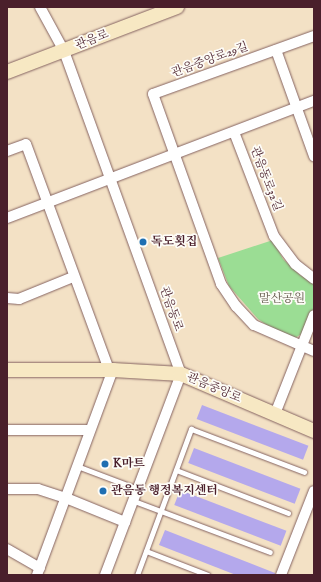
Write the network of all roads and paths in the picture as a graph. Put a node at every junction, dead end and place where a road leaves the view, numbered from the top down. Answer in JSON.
{"nodes":[{"id":1,"x":40,"y":7,"type":"edge"},
{"id":2,"x":177,"y":7,"type":"edge"},
{"id":3,"x":314,"y":36,"type":"edge"},
{"id":4,"x":276,"y":50,"type":"junction"},
{"id":5,"x":64,"y":51,"type":"junction"},
{"id":6,"x":7,"y":72,"type":"edge"},
{"id":7,"x":314,"y":101,"type":"edge"},
{"id":8,"x":296,"y":108,"type":"junction"},
{"id":9,"x":234,"y":132,"type":"junction"},
{"id":10,"x":7,"y":152,"type":"edge"},
{"id":11,"x":176,"y":154,"type":"junction"},
{"id":12,"x":314,"y":156,"type":"edge"},
{"id":13,"x":110,"y":180,"type":"junction"},
{"id":14,"x":46,"y":203,"type":"junction"},
{"id":15,"x":7,"y":218,"type":"edge"},
{"id":16,"x":73,"y":277,"type":"junction"},
{"id":17,"x":314,"y":279,"type":"edge"},
{"id":18,"x":7,"y":298,"type":"edge"},
{"id":19,"x":314,"y":315,"type":"edge"},
{"id":20,"x":301,"y":346,"type":"junction"},
{"id":21,"x":314,"y":351,"type":"edge"},
{"id":22,"x":7,"y":370,"type":"edge"},
{"id":23,"x":111,"y":370,"type":"junction"},
{"id":24,"x":181,"y":374,"type":"junction"},
{"id":25,"x":275,"y":414,"type":"junction"},
{"id":26,"x":7,"y":430,"type":"edge"},
{"id":27,"x":90,"y":430,"type":"junction"},
{"id":28,"x":314,"y":431,"type":"edge"},
{"id":29,"x":77,"y":466,"type":"junction"},
{"id":30,"x":176,"y":470,"type":"junction"},
{"id":31,"x":304,"y":472,"type":"dead end"},
{"id":32,"x":7,"y":489,"type":"edge"},
{"id":33,"x":138,"y":490,"type":"junction"},
{"id":34,"x":314,"y":491,"type":"edge"},
{"id":35,"x":66,"y":498,"type":"junction"},
{"id":36,"x":134,"y":501,"type":"junction"},
{"id":37,"x":161,"y":511,"type":"junction"},
{"id":38,"x":288,"y":513,"type":"dead end"},
{"id":39,"x":126,"y":522,"type":"junction"},
{"id":40,"x":7,"y":549,"type":"edge"},
{"id":41,"x":146,"y":551,"type":"junction"},
{"id":42,"x":270,"y":552,"type":"dead end"},
{"id":43,"x":38,"y":571,"type":"edge"},
{"id":44,"x":105,"y":575,"type":"edge"},
{"id":45,"x":137,"y":575,"type":"edge"},
{"id":46,"x":208,"y":575,"type":"edge"},
{"id":47,"x":281,"y":575,"type":"edge"}],
"edges":[{"from":1,"to":5,"type":"street","name":"관음동로"},
{"from":2,"to":5,"type":"main road","name":"관음로"},
{"from":3,"to":4,"type":"street","name":"관음중앙로29길"},
{"from":4,"to":8,"type":"street"},
{"from":4,"to":11,"type":"street","name":"관음중앙로29길"},
{"from":5,"to":6,"type":"main road","name":"관음로"},
{"from":5,"to":13,"type":"street","name":"관음동로"},
{"from":7,"to":8,"type":"street"},
{"from":8,"to":9,"type":"street"},
{"from":8,"to":12,"type":"street"},
{"from":9,"to":11,"type":"street"},
{"from":9,"to":17,"type":"street","name":"관음동로32길"},
{"from":10,"to":14,"type":"street"},
{"from":11,"to":13,"type":"street"},
{"from":11,"to":20,"type":"street"},
{"from":13,"to":14,"type":"street"},
{"from":13,"to":24,"type":"street","name":"관음동로"},
{"from":14,"to":15,"type":"street"},
{"from":14,"to":16,"type":"street"},
{"from":16,"to":18,"type":"street"},
{"from":16,"to":23,"type":"street"},
{"from":19,"to":20,"type":"street"},
{"from":20,"to":21,"type":"street"},
{"from":20,"to":25,"type":"street"},
{"from":22,"to":23,"type":"main road","name":"관음중앙로"},
{"from":23,"to":24,"type":"main road","name":"관음중앙로"},
{"from":23,"to":27,"type":"street"},
{"from":24,"to":25,"type":"main road","name":"관음중앙로"},
{"from":24,"to":33,"type":"street"},
{"from":25,"to":28,"type":"main road","name":"관음중앙로"},
{"from":26,"to":27,"type":"street"},
{"from":27,"to":29,"type":"street"},
{"from":29,"to":33,"type":"lane"},
{"from":29,"to":35,"type":"street"},
{"from":30,"to":31,"type":"lane"},
{"from":30,"to":37,"type":"lane"},
{"from":30,"to":38,"type":"lane"},
{"from":32,"to":35,"type":"street"},
{"from":33,"to":36,"type":"street"},
{"from":34,"to":47,"type":"street"},
{"from":35,"to":39,"type":"street"},
{"from":35,"to":43,"type":"street"},
{"from":36,"to":37,"type":"lane"},
{"from":36,"to":39,"type":"street"},
{"from":37,"to":41,"type":"lane"},
{"from":37,"to":42,"type":"lane"},
{"from":39,"to":44,"type":"street"},
{"from":40,"to":43,"type":"street"},
{"from":41,"to":45,"type":"lane"},
{"from":41,"to":46,"type":"lane"}]}
